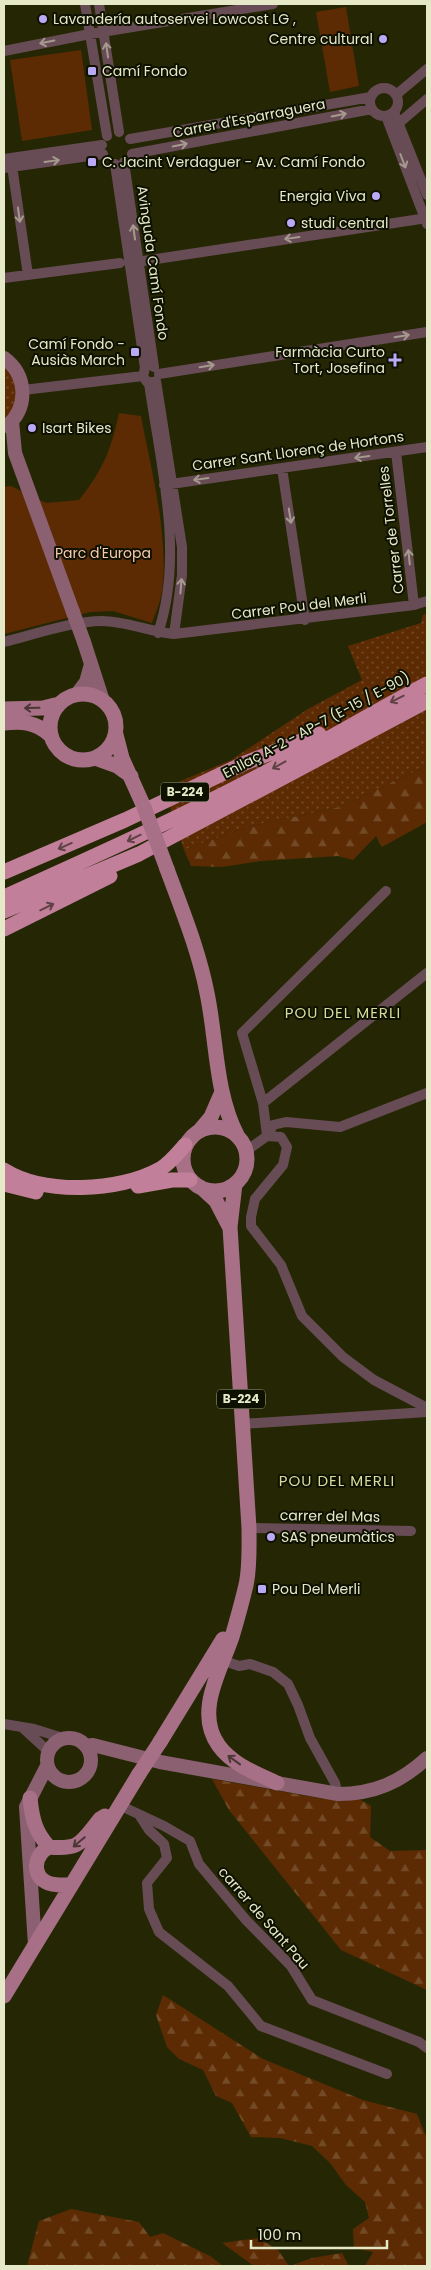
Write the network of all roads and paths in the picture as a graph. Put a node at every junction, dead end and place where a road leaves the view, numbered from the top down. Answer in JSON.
{"nodes":[{"id":1,"x":85,"y":4,"type":"edge"},
{"id":2,"x":99,"y":4,"type":"edge"},
{"id":3,"x":273,"y":4,"type":"edge"},
{"id":4,"x":104,"y":32,"type":"junction"},
{"id":5,"x":90,"y":34,"type":"junction"},
{"id":6,"x":4,"y":51,"type":"edge"},
{"id":7,"x":427,"y":69,"type":"edge"},
{"id":8,"x":397,"y":94,"type":"junction"},
{"id":9,"x":371,"y":97,"type":"junction"},
{"id":10,"x":427,"y":99,"type":"edge"},
{"id":11,"x":372,"y":109,"type":"junction"},
{"id":12,"x":390,"y":114,"type":"junction"},
{"id":13,"x":399,"y":123,"type":"junction"},
{"id":14,"x":119,"y":132,"type":"junction"},
{"id":15,"x":107,"y":136,"type":"junction"},
{"id":16,"x":130,"y":139,"type":"junction"},
{"id":17,"x":102,"y":150,"type":"junction"},
{"id":18,"x":132,"y":154,"type":"junction"},
{"id":19,"x":4,"y":159,"type":"edge"},
{"id":20,"x":120,"y":163,"type":"junction"},
{"id":21,"x":8,"y":167,"type":"edge"},
{"id":22,"x":427,"y":195,"type":"edge"},
{"id":23,"x":427,"y":220,"type":"edge"},
{"id":24,"x":129,"y":262,"type":"junction"},
{"id":25,"x":28,"y":275,"type":"junction"},
{"id":26,"x":4,"y":278,"type":"edge"},
{"id":27,"x":427,"y":332,"type":"edge"},
{"id":28,"x":4,"y":358,"type":"edge"},
{"id":29,"x":151,"y":375,"type":"junction"},
{"id":30,"x":23,"y":390,"type":"junction"},
{"id":31,"x":8,"y":424,"type":"edge"},
{"id":32,"x":4,"y":436,"type":"edge"},
{"id":33,"x":427,"y":447,"type":"edge"},
{"id":34,"x":396,"y":452,"type":"junction"},
{"id":35,"x":15,"y":453,"type":"junction"},
{"id":36,"x":282,"y":468,"type":"junction"},
{"id":37,"x":168,"y":484,"type":"junction"},
{"id":38,"x":427,"y":602,"type":"edge"},
{"id":39,"x":414,"y":605,"type":"junction"},
{"id":40,"x":305,"y":620,"type":"junction"},
{"id":41,"x":158,"y":633,"type":"junction"},
{"id":42,"x":174,"y":634,"type":"junction"},
{"id":43,"x":4,"y":642,"type":"edge"},
{"id":44,"x":91,"y":661,"type":"junction"},
{"id":45,"x":427,"y":684,"type":"edge"},
{"id":46,"x":77,"y":694,"type":"junction"},
{"id":47,"x":103,"y":700,"type":"junction"},
{"id":48,"x":427,"y":701,"type":"edge"},
{"id":49,"x":59,"y":704,"type":"junction"},
{"id":50,"x":4,"y":709,"type":"edge"},
{"id":51,"x":367,"y":715,"type":"junction"},
{"id":52,"x":4,"y":723,"type":"edge"},
{"id":53,"x":374,"y":729,"type":"junction"},
{"id":54,"x":50,"y":734,"type":"junction"},
{"id":55,"x":116,"y":735,"type":"junction"},
{"id":56,"x":95,"y":758,"type":"junction"},
{"id":57,"x":132,"y":777,"type":"junction"},
{"id":58,"x":4,"y":872,"type":"edge"},
{"id":59,"x":386,"y":891,"type":"dead end"},
{"id":60,"x":4,"y":897,"type":"edge"},
{"id":61,"x":4,"y":911,"type":"edge"},
{"id":62,"x":4,"y":929,"type":"edge"},
{"id":63,"x":427,"y":973,"type":"edge"},
{"id":64,"x":427,"y":1093,"type":"edge"},
{"id":65,"x":221,"y":1094,"type":"junction"},
{"id":66,"x":263,"y":1103,"type":"junction"},
{"id":67,"x":200,"y":1130,"type":"junction"},
{"id":68,"x":237,"y":1135,"type":"junction"},
{"id":69,"x":267,"y":1136,"type":"junction"},
{"id":70,"x":185,"y":1145,"type":"junction"},
{"id":71,"x":246,"y":1151,"type":"junction"},
{"id":72,"x":4,"y":1170,"type":"edge"},
{"id":73,"x":190,"y":1180,"type":"junction"},
{"id":74,"x":4,"y":1184,"type":"edge"},
{"id":75,"x":235,"y":1184,"type":"junction"},
{"id":76,"x":203,"y":1189,"type":"junction"},
{"id":77,"x":230,"y":1227,"type":"junction"},
{"id":78,"x":427,"y":1410,"type":"edge"},
{"id":79,"x":242,"y":1424,"type":"junction"},
{"id":80,"x":249,"y":1528,"type":"junction"},
{"id":81,"x":411,"y":1531,"type":"dead end"},
{"id":82,"x":237,"y":1614,"type":"junction"},
{"id":83,"x":222,"y":1660,"type":"junction"},
{"id":84,"x":4,"y":1724,"type":"edge"},
{"id":85,"x":23,"y":1728,"type":"junction"},
{"id":86,"x":63,"y":1738,"type":"junction"},
{"id":87,"x":86,"y":1746,"type":"junction"},
{"id":88,"x":48,"y":1751,"type":"junction"},
{"id":89,"x":119,"y":1752,"type":"junction"},
{"id":90,"x":427,"y":1758,"type":"edge"},
{"id":91,"x":91,"y":1764,"type":"junction"},
{"id":92,"x":47,"y":1766,"type":"junction"},
{"id":93,"x":60,"y":1780,"type":"junction"},
{"id":94,"x":276,"y":1783,"type":"junction"},
{"id":95,"x":32,"y":1792,"type":"junction"},
{"id":96,"x":338,"y":1794,"type":"junction"},
{"id":97,"x":117,"y":1808,"type":"junction"},
{"id":98,"x":140,"y":1816,"type":"junction"},
{"id":99,"x":49,"y":1847,"type":"junction"},
{"id":100,"x":70,"y":1885,"type":"junction"},
{"id":101,"x":35,"y":1946,"type":"junction"},
{"id":102,"x":4,"y":1996,"type":"edge"},
{"id":103,"x":427,"y":2048,"type":"edge"},
{"id":104,"x":387,"y":2074,"type":"dead end"}],
"edges":[{"from":1,"to":5,"type":"street"},
{"from":2,"to":4,"type":"street"},
{"from":3,"to":4,"type":"street"},
{"from":4,"to":5,"type":"street"},
{"from":14,"to":4,"type":"street","one_way":true},
{"from":5,"to":6,"type":"street","one_way":true},
{"from":5,"to":15,"type":"street"},
{"from":7,"to":8,"type":"street"},
{"from":8,"to":9,"type":"street"},
{"from":8,"to":12,"type":"street"},
{"from":9,"to":11,"type":"street"},
{"from":9,"to":16,"type":"street","name":"Carrer d'Esparraguera"},
{"from":10,"to":13,"type":"street"},
{"from":11,"to":12,"type":"street"},
{"from":18,"to":11,"type":"street","name":"Carrer d'Esparraguera","one_way":true},
{"from":12,"to":13,"type":"street"},
{"from":12,"to":23,"type":"street","one_way":true},
{"from":13,"to":22,"type":"street"},
{"from":14,"to":15,"type":"street"},
{"from":14,"to":16,"type":"street"},
{"from":15,"to":17,"type":"street"},
{"from":16,"to":18,"type":"street"},
{"from":17,"to":19,"type":"street"},
{"from":17,"to":20,"type":"street"},
{"from":21,"to":17,"type":"street","one_way":true},
{"from":18,"to":20,"type":"street"},
{"from":20,"to":24,"type":"street","name":"Avinguda Camí Fondo"},
{"from":21,"to":25,"type":"street","one_way":true},
{"from":23,"to":24,"type":"street","one_way":true},
{"from":24,"to":25,"type":"street"},
{"from":24,"to":29,"type":"street","name":"Avinguda Camí Fondo"},
{"from":25,"to":26,"type":"street"},
{"from":29,"to":27,"type":"street","one_way":true},
{"from":28,"to":30,"type":"main road"},
{"from":29,"to":30,"type":"street"},
{"from":29,"to":37,"type":"street","name":"Avinguda Camí Fondo"},
{"from":30,"to":31,"type":"main road","number":"B-224"},
{"from":31,"to":35,"type":"main road","number":"B-224"},
{"from":32,"to":35,"type":"main road","number":"B-224"},
{"from":33,"to":34,"type":"street","name":"Carrer Sant Llorenç de Hortons"},
{"from":34,"to":36,"type":"street","name":"Carrer Sant Llorenç de Hortons","one_way":true},
{"from":39,"to":34,"type":"street","name":"Carrer de Torrelles","one_way":true},
{"from":35,"to":44,"type":"main road","number":"B-224","bridge":true},
{"from":36,"to":37,"type":"street","name":"Carrer Sant Llorenç de Hortons","one_way":true},
{"from":36,"to":40,"type":"street","one_way":true},
{"from":37,"to":41,"type":"street","name":"Avinguda Camí Fondo"},
{"from":42,"to":37,"type":"street","name":"Avinguda Camí Fondo","one_way":true},
{"from":38,"to":39,"type":"street","name":"Carrer Pou del Merli"},
{"from":39,"to":40,"type":"street","name":"Carrer Pou del Merli"},
{"from":40,"to":42,"type":"street","name":"Carrer Pou del Merli"},
{"from":41,"to":42,"type":"street","name":"Carrer Pou del Merli"},
{"from":41,"to":43,"type":"street","name":"Carrer Pou del Merli"},
{"from":44,"to":46,"type":"main road"},
{"from":44,"to":47,"type":"main road","number":"B-224"},
{"from":45,"to":51,"type":"highway","name":"Enllaç A-2 - AP-7 (E-15 / E-90)","one_way":true},
{"from":46,"to":47,"type":"main road"},
{"from":46,"to":49,"type":"main road"},
{"from":47,"to":55,"type":"main road","number":"B-224"},
{"from":48,"to":53,"type":"highway"},
{"from":49,"to":50,"type":"main road","one_way":true},
{"from":49,"to":54,"type":"main road"},
{"from":51,"to":58,"type":"highway","number":"B-224","one_way":true},
{"from":51,"to":60,"type":"highway","name":"Enllaç A-2 - AP-7 (E-15 / E-90)","one_way":true},
{"from":52,"to":54,"type":"main road"},
{"from":53,"to":61,"type":"highway"},
{"from":62,"to":53,"type":"highway","one_way":true},
{"from":54,"to":56,"type":"main road"},
{"from":55,"to":56,"type":"main road"},
{"from":55,"to":57,"type":"main road","number":"B-224"},
{"from":56,"to":57,"type":"main road"},
{"from":57,"to":65,"type":"main road","number":"B-224","bridge":true},
{"from":59,"to":66,"type":"street"},
{"from":63,"to":66,"type":"street"},
{"from":64,"to":69,"type":"street"},
{"from":65,"to":67,"type":"main road","number":"B-224"},
{"from":65,"to":68,"type":"main road","number":"B-224"},
{"from":66,"to":69,"type":"street"},
{"from":67,"to":68,"type":"main road"},
{"from":67,"to":70,"type":"main road","number":"B-224"},
{"from":68,"to":71,"type":"main road","number":"B-224"},
{"from":69,"to":71,"type":"street"},
{"from":69,"to":78,"type":"street"},
{"from":70,"to":72,"type":"highway"},
{"from":70,"to":73,"type":"main road"},
{"from":71,"to":75,"type":"main road","number":"B-224"},
{"from":73,"to":74,"type":"highway"},
{"from":73,"to":76,"type":"main road","number":"B-224"},
{"from":75,"to":76,"type":"main road"},
{"from":75,"to":77,"type":"main road","number":"B-224"},
{"from":76,"to":77,"type":"main road","number":"B-224"},
{"from":77,"to":79,"type":"main road","number":"B-224"},
{"from":78,"to":79,"type":"street"},
{"from":79,"to":80,"type":"main road","number":"B-224"},
{"from":80,"to":81,"type":"street","name":"carrer del Mas"},
{"from":80,"to":82,"type":"main road","number":"B-224"},
{"from":82,"to":83,"type":"main road"},
{"from":82,"to":97,"type":"main road","number":"B-224","bridge":true},
{"from":94,"to":83,"type":"main road","one_way":true},
{"from":83,"to":96,"type":"street"},
{"from":84,"to":85,"type":"street"},
{"from":85,"to":86,"type":"street"},
{"from":85,"to":88,"type":"street"},
{"from":86,"to":87,"type":"main road"},
{"from":86,"to":88,"type":"main road"},
{"from":87,"to":89,"type":"main road"},
{"from":87,"to":91,"type":"main road"},
{"from":88,"to":92,"type":"main road"},
{"from":89,"to":91,"type":"main road"},
{"from":89,"to":94,"type":"main road"},
{"from":90,"to":96,"type":"main road"},
{"from":91,"to":93,"type":"main road"},
{"from":92,"to":93,"type":"main road"},
{"from":92,"to":95,"type":"main road"},
{"from":93,"to":95,"type":"main road"},
{"from":94,"to":96,"type":"main road"},
{"from":95,"to":99,"type":"main road"},
{"from":95,"to":101,"type":"main road"},
{"from":97,"to":98,"type":"street","name":"carrer de Sant Pau"},
{"from":97,"to":99,"type":"main road","one_way":true},
{"from":97,"to":100,"type":"main road","number":"B-224"},
{"from":98,"to":103,"type":"street","name":"carrer de Sant Pau"},
{"from":98,"to":104,"type":"street"},
{"from":99,"to":100,"type":"main road"},
{"from":100,"to":101,"type":"main road","number":"B-224"},
{"from":101,"to":102,"type":"main road","number":"B-224"}]}
